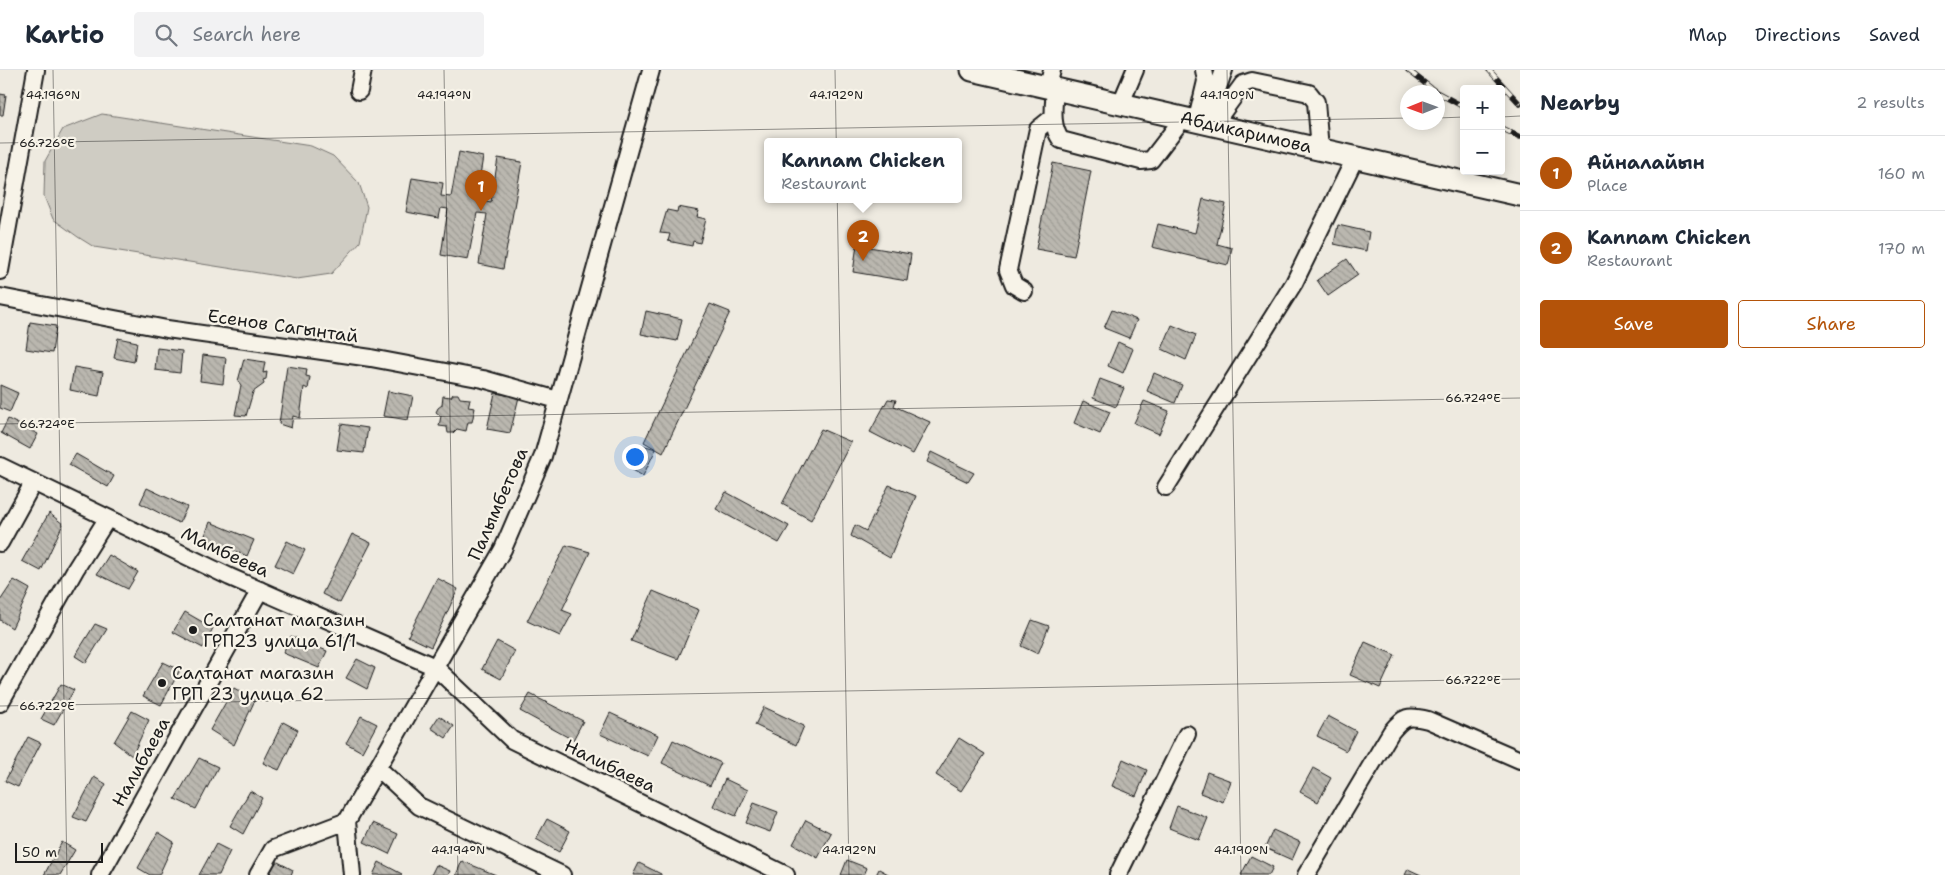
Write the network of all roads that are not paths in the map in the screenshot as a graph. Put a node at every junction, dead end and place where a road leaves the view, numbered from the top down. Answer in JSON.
{"nodes":[{"id":1,"x":36,"y":70,"type":"edge"},
{"id":2,"x":363,"y":70,"type":"edge"},
{"id":3,"x":651,"y":70,"type":"edge"},
{"id":4,"x":1135,"y":70,"type":"edge"},
{"id":5,"x":1204,"y":70,"type":"edge"},
{"id":6,"x":1224,"y":70,"type":"edge"},
{"id":7,"x":980,"y":71,"type":"edge"},
{"id":8,"x":1052,"y":82,"type":"edge"},
{"id":9,"x":359,"y":91,"type":"dead end"},
{"id":10,"x":1121,"y":103,"type":"junction"},
{"id":11,"x":1053,"y":117,"type":"junction"},
{"id":12,"x":1200,"y":121,"type":"junction"},
{"id":13,"x":1320,"y":149,"type":"junction"},
{"id":14,"x":1356,"y":156,"type":"junction"},
{"id":15,"x":1520,"y":195,"type":"edge"},
{"id":16,"x":0,"y":272,"type":"edge"},
{"id":17,"x":1024,"y":291,"type":"dead end"},
{"id":18,"x":0,"y":297,"type":"edge"},
{"id":19,"x":558,"y":400,"type":"junction"},
{"id":20,"x":0,"y":466,"type":"edge"},
{"id":21,"x":33,"y":483,"type":"junction"},
{"id":22,"x":1166,"y":487,"type":"dead end"},
{"id":23,"x":107,"y":519,"type":"junction"},
{"id":24,"x":0,"y":543,"type":"edge"},
{"id":25,"x":260,"y":590,"type":"junction"},
{"id":26,"x":435,"y":668,"type":"junction"},
{"id":27,"x":0,"y":703,"type":"edge"},
{"id":28,"x":1187,"y":734,"type":"dead end"},
{"id":29,"x":1520,"y":760,"type":"edge"},
{"id":30,"x":378,"y":768,"type":"junction"},
{"id":31,"x":347,"y":821,"type":"junction"},
{"id":32,"x":100,"y":875,"type":"edge"},
{"id":33,"x":258,"y":875,"type":"edge"},
{"id":34,"x":352,"y":875,"type":"edge"},
{"id":35,"x":562,"y":875,"type":"edge"},
{"id":36,"x":786,"y":875,"type":"edge"},
{"id":37,"x":1118,"y":875,"type":"edge"},
{"id":38,"x":1306,"y":875,"type":"edge"}],
"edges":[{"from":1,"to":16,"type":"street"},
{"from":2,"to":9,"type":"street"},
{"from":3,"to":19,"type":"street","name":"Палымбетова"},
{"from":4,"to":10,"type":"street"},
{"from":5,"to":12,"type":"street"},
{"from":6,"to":12,"type":"street"},
{"from":7,"to":8,"type":"main road","name":"Абдикаримова"},
{"from":8,"to":10,"type":"main road","name":"Абдикаримова"},
{"from":8,"to":11,"type":"street"},
{"from":10,"to":12,"type":"main road","name":"Абдикаримова"},
{"from":11,"to":12,"type":"street"},
{"from":11,"to":17,"type":"street"},
{"from":12,"to":13,"type":"main road","name":"Абдикаримова"},
{"from":12,"to":13,"type":"street"},
{"from":13,"to":14,"type":"main road","name":"Абдикаримова"},
{"from":14,"to":15,"type":"main road","name":"Абдикаримова"},
{"from":14,"to":22,"type":"street"},
{"from":18,"to":19,"type":"street","name":"Есенов Сагынтай"},
{"from":19,"to":26,"type":"street","name":"Палымбетова"},
{"from":20,"to":21,"type":"street","name":"Мамбеева"},
{"from":21,"to":23,"type":"street","name":"Мамбеева"},
{"from":21,"to":24,"type":"street"},
{"from":23,"to":25,"type":"street","name":"Мамбеева"},
{"from":23,"to":27,"type":"street"},
{"from":25,"to":26,"type":"street","name":"Мамбеева"},
{"from":25,"to":32,"type":"street","name":"Налибаева"},
{"from":26,"to":30,"type":"street","name":"Палымбетова"},
{"from":26,"to":36,"type":"street","name":"Налибаева"},
{"from":28,"to":37,"type":"street"},
{"from":29,"to":38,"type":"street"},
{"from":30,"to":31,"type":"street","name":"Палымбетова"},
{"from":30,"to":35,"type":"street"},
{"from":31,"to":33,"type":"street"},
{"from":31,"to":34,"type":"street"}]}
